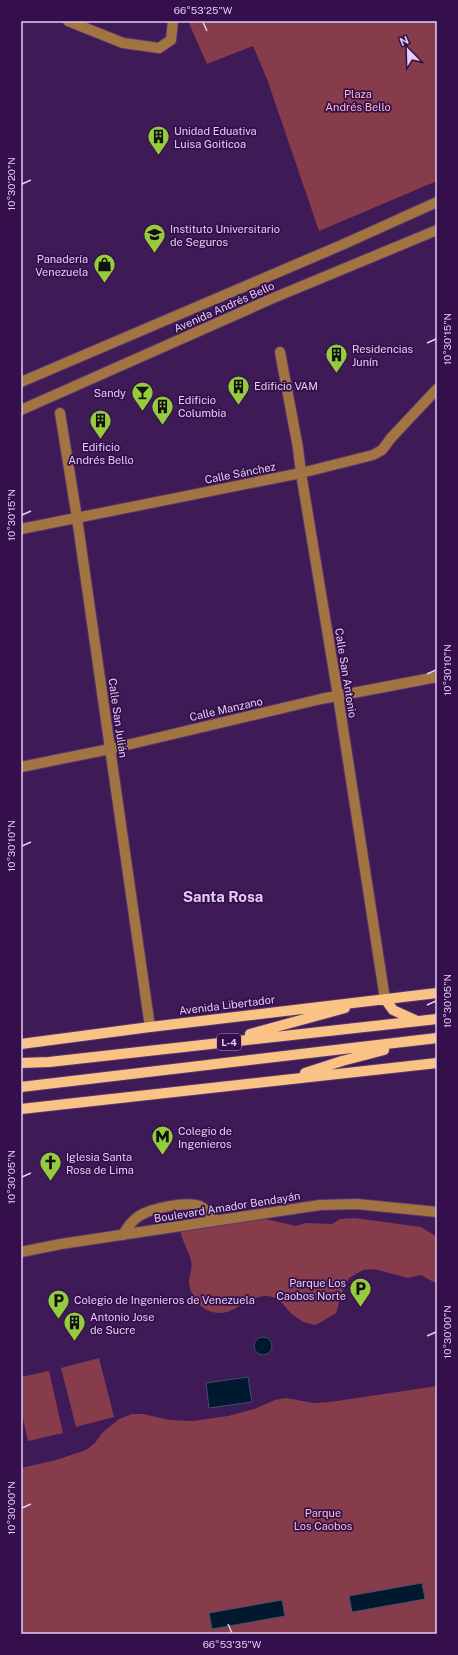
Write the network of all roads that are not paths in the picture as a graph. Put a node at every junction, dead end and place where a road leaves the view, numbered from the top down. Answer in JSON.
{"nodes":[{"id":1,"x":68,"y":21,"type":"edge"},
{"id":2,"x":173,"y":21,"type":"edge"},
{"id":3,"x":437,"y":202,"type":"edge"},
{"id":4,"x":437,"y":230,"type":"edge"},
{"id":5,"x":280,"y":352,"type":"dead end"},
{"id":6,"x":21,"y":382,"type":"edge"},
{"id":7,"x":437,"y":389,"type":"edge"},
{"id":8,"x":21,"y":410,"type":"edge"},
{"id":9,"x":60,"y":413,"type":"dead end"},
{"id":10,"x":301,"y":473,"type":"junction"},
{"id":11,"x":77,"y":518,"type":"junction"},
{"id":12,"x":21,"y":529,"type":"edge"},
{"id":13,"x":437,"y":678,"type":"edge"},
{"id":14,"x":338,"y":696,"type":"junction"},
{"id":15,"x":110,"y":749,"type":"junction"},
{"id":16,"x":21,"y":767,"type":"edge"},
{"id":17,"x":437,"y":993,"type":"edge"},
{"id":18,"x":385,"y":999,"type":"junction"},
{"id":19,"x":366,"y":1001,"type":"junction"},
{"id":20,"x":437,"y":1019,"type":"edge"},
{"id":21,"x":417,"y":1021,"type":"junction"},
{"id":22,"x":150,"y":1027,"type":"junction"},
{"id":23,"x":437,"y":1038,"type":"edge"},
{"id":24,"x":418,"y":1041,"type":"junction"},
{"id":25,"x":216,"y":1043,"type":"junction"},
{"id":26,"x":21,"y":1044,"type":"edge"},
{"id":27,"x":21,"y":1063,"type":"edge"},
{"id":28,"x":437,"y":1063,"type":"edge"},
{"id":29,"x":286,"y":1080,"type":"junction"},
{"id":30,"x":21,"y":1087,"type":"edge"},
{"id":31,"x":21,"y":1109,"type":"edge"},
{"id":32,"x":437,"y":1212,"type":"edge"},
{"id":33,"x":216,"y":1220,"type":"junction"},
{"id":34,"x":123,"y":1235,"type":"junction"},
{"id":35,"x":21,"y":1252,"type":"edge"}],
"edges":[{"from":1,"to":2,"type":"street"},
{"from":3,"to":6,"type":"street","name":"Avenida Andrés Bello"},
{"from":4,"to":8,"type":"street","name":"Avenida Andrés Bello"},
{"from":5,"to":10,"type":"street","name":"Calle San Antonio"},
{"from":7,"to":10,"type":"street","name":"Calle Sánchez"},
{"from":9,"to":11,"type":"street","name":"Calle San Julián"},
{"from":10,"to":11,"type":"street","name":"Calle Sánchez"},
{"from":10,"to":14,"type":"street","name":"Calle San Antonio"},
{"from":11,"to":12,"type":"street","name":"Calle Sánchez"},
{"from":11,"to":15,"type":"street","name":"Calle San Julián"},
{"from":13,"to":14,"type":"street","name":"Calle Manzano"},
{"from":14,"to":15,"type":"street","name":"Calle Manzano"},
{"from":14,"to":18,"type":"street","name":"Calle San Antonio"},
{"from":15,"to":16,"type":"street","name":"Calle Manzano"},
{"from":15,"to":22,"type":"street","name":"Calle San Julián"},
{"from":17,"to":18,"type":"main road","name":"Avenida Libertador","number":"L-4"},
{"from":18,"to":19,"type":"main road","name":"Avenida Libertador","number":"L-4"},
{"from":18,"to":21,"type":"main road"},
{"from":19,"to":22,"type":"main road","name":"Avenida Libertador","number":"L-4"},
{"from":19,"to":25,"type":"main road","number":"L-4"},
{"from":20,"to":21,"type":"main road","number":"L-4"},
{"from":21,"to":25,"type":"main road","number":"L-4"},
{"from":22,"to":26,"type":"main road","name":"Avenida Libertador","number":"L-4"},
{"from":23,"to":24,"type":"main road","number":"L-4"},
{"from":24,"to":29,"type":"main road","number":"L-4"},
{"from":24,"to":30,"type":"main road","number":"L-4"},
{"from":25,"to":27,"type":"main road","number":"L-4"},
{"from":28,"to":29,"type":"main road","number":"L-4"},
{"from":29,"to":31,"type":"main road","number":"L-4"},
{"from":32,"to":33,"type":"street","name":"Boulevard Amador Bendayán"},
{"from":33,"to":34,"type":"street","name":"Boulevard Amador Bendayán"},
{"from":33,"to":34,"type":"street"},
{"from":34,"to":35,"type":"street","name":"Boulevard Amador Bendayán"}]}
